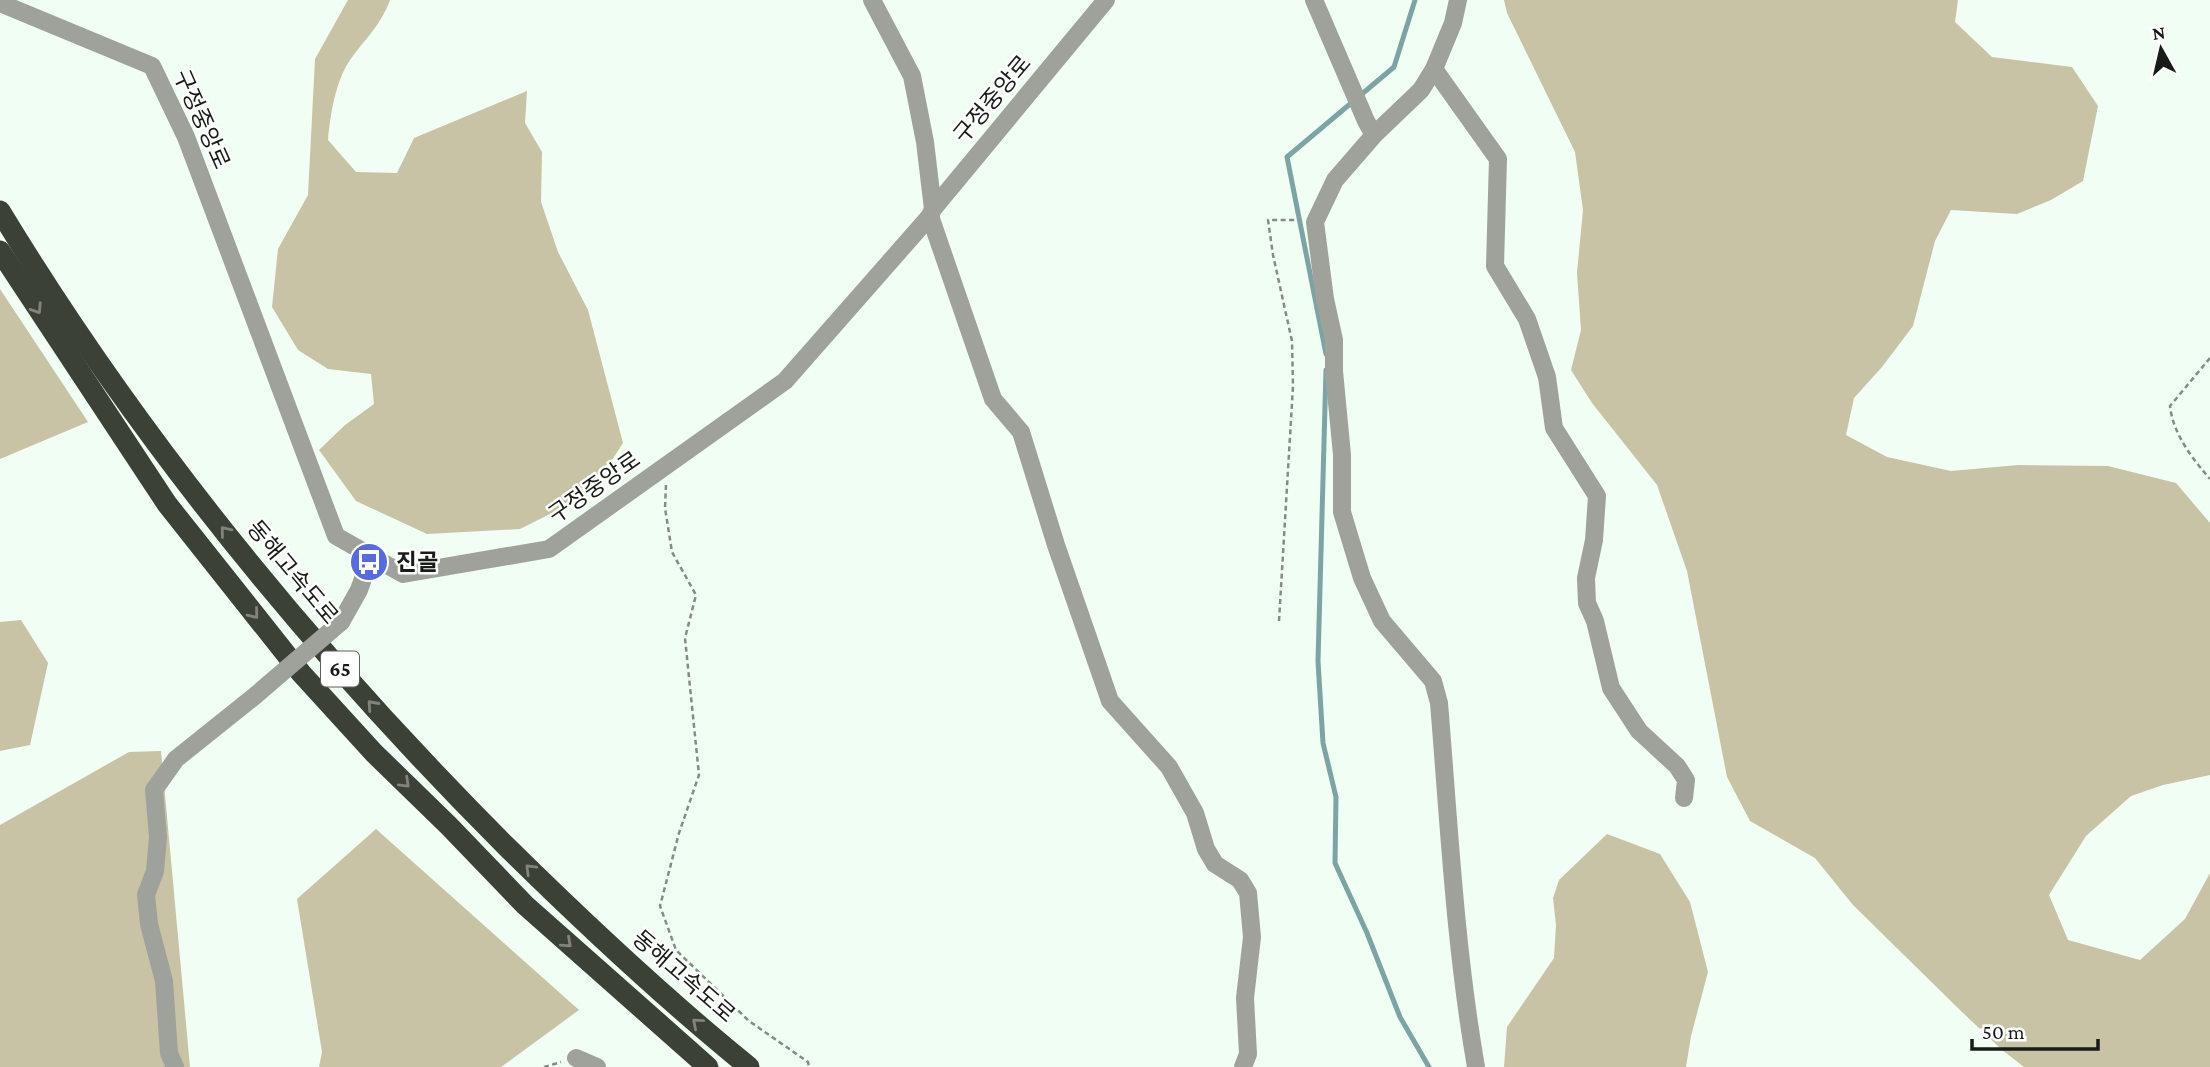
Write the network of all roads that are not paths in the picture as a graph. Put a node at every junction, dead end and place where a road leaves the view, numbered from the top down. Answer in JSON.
{"nodes":[{"id":1,"x":872,"y":0,"type":"edge"},
{"id":2,"x":1106,"y":0,"type":"edge"},
{"id":3,"x":1314,"y":0,"type":"edge"},
{"id":4,"x":1458,"y":0,"type":"edge"},
{"id":5,"x":0,"y":3,"type":"edge"},
{"id":6,"x":1434,"y":69,"type":"junction"},
{"id":7,"x":1370,"y":128,"type":"junction"},
{"id":8,"x":0,"y":211,"type":"edge"},
{"id":9,"x":932,"y":213,"type":"junction"},
{"id":10,"x":0,"y":251,"type":"edge"},
{"id":11,"x":371,"y":556,"type":"junction"},
{"id":12,"x":1684,"y":798,"type":"dead end"},
{"id":13,"x":576,"y":1058,"type":"dead end"},
{"id":14,"x":175,"y":1067,"type":"edge"},
{"id":15,"x":597,"y":1067,"type":"edge"},
{"id":16,"x":708,"y":1067,"type":"edge"},
{"id":17,"x":749,"y":1067,"type":"edge"},
{"id":18,"x":1243,"y":1067,"type":"edge"},
{"id":19,"x":1476,"y":1067,"type":"edge"}],
"edges":[{"from":1,"to":9,"type":"street"},
{"from":2,"to":9,"type":"street","name":"구정중앙로"},
{"from":3,"to":7,"type":"street"},
{"from":4,"to":6,"type":"street"},
{"from":5,"to":11,"type":"street","name":"구정중앙로"},
{"from":6,"to":7,"type":"street"},
{"from":6,"to":12,"type":"street"},
{"from":7,"to":19,"type":"street"},
{"from":17,"to":8,"type":"highway","name":"동해고속도로","number":"65","one_way":true},
{"from":9,"to":11,"type":"street","name":"구정중앙로"},
{"from":9,"to":18,"type":"street"},
{"from":10,"to":16,"type":"highway","number":"65","one_way":true},
{"from":11,"to":14,"type":"street","bridge":true},
{"from":13,"to":15,"type":"street"}]}
